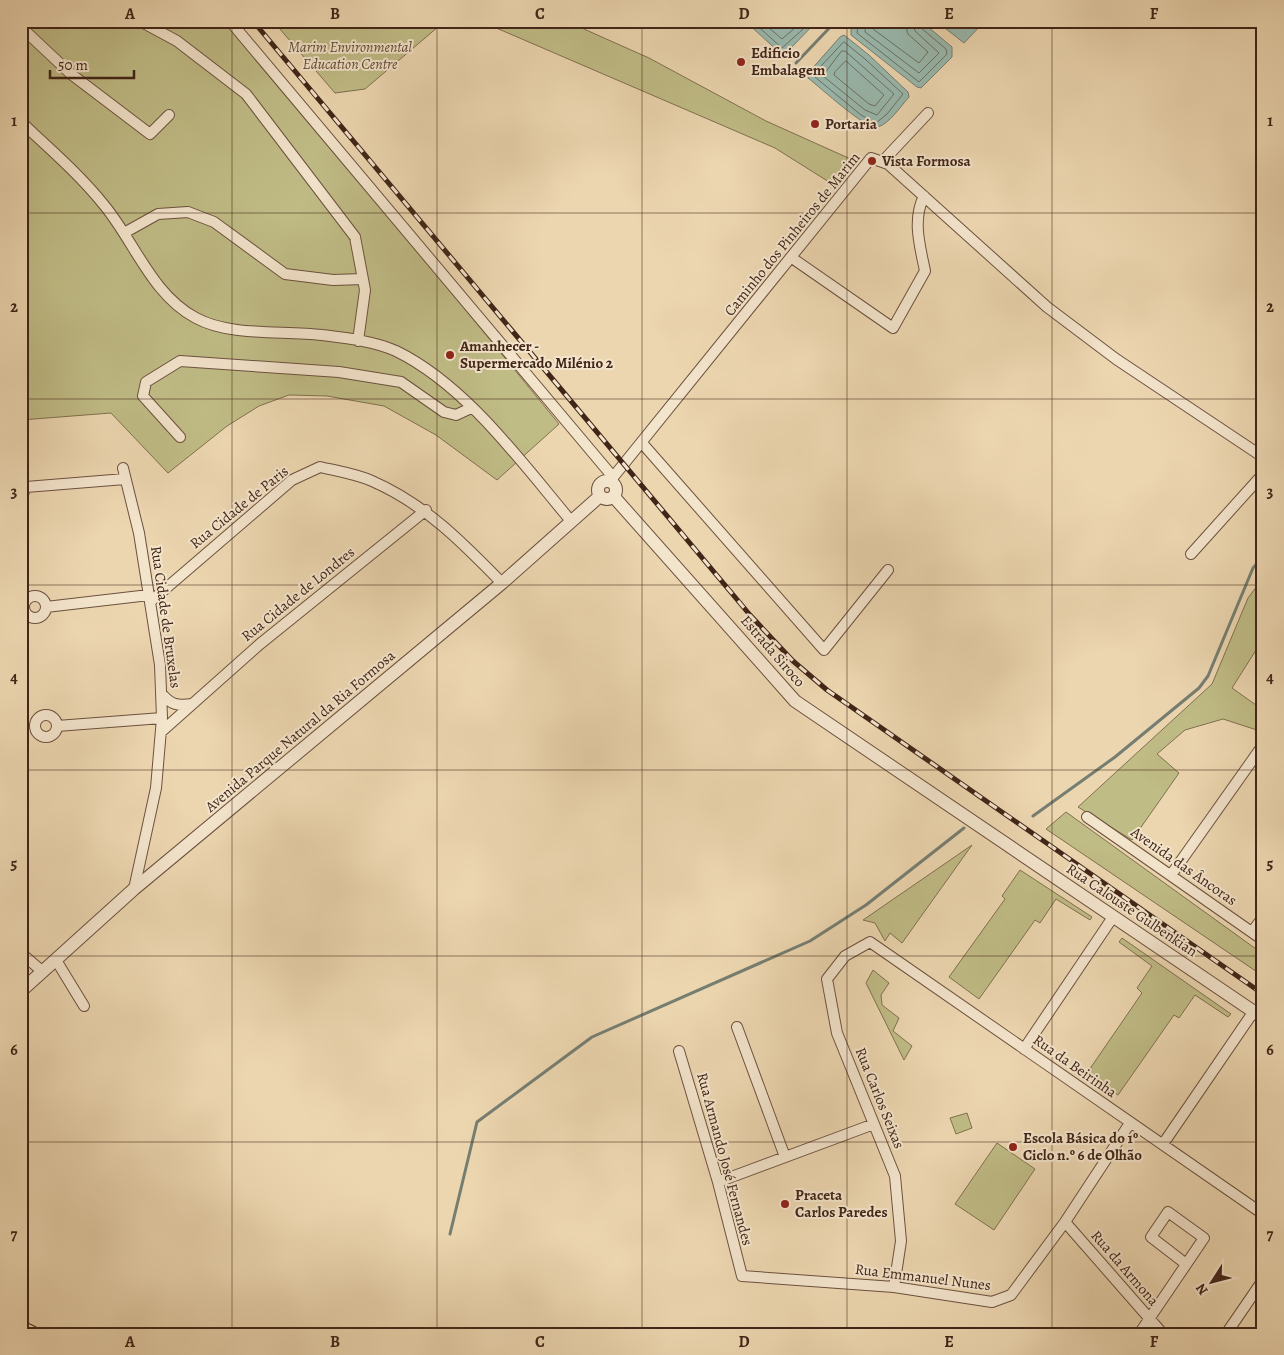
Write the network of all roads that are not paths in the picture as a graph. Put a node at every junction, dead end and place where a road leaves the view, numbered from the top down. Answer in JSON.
{"nodes":[{"id":1,"x":140,"y":21,"type":"edge"},
{"id":2,"x":230,"y":21,"type":"edge"},
{"id":3,"x":21,"y":27,"type":"edge"},
{"id":4,"x":928,"y":113,"type":"dead end"},
{"id":5,"x":169,"y":115,"type":"dead end"},
{"id":6,"x":21,"y":122,"type":"edge"},
{"id":7,"x":882,"y":162,"type":"junction"},
{"id":8,"x":924,"y":196,"type":"junction"},
{"id":9,"x":124,"y":233,"type":"junction"},
{"id":10,"x":792,"y":258,"type":"junction"},
{"id":11,"x":363,"y":279,"type":"junction"},
{"id":12,"x":358,"y":341,"type":"junction"},
{"id":13,"x":471,"y":408,"type":"junction"},
{"id":14,"x":180,"y":437,"type":"dead end"},
{"id":15,"x":642,"y":443,"type":"junction"},
{"id":16,"x":1263,"y":457,"type":"edge"},
{"id":17,"x":1263,"y":474,"type":"edge"},
{"id":18,"x":611,"y":479,"type":"junction"},
{"id":19,"x":24,"y":484,"type":"edge"},
{"id":20,"x":600,"y":496,"type":"junction"},
{"id":21,"x":614,"y":496,"type":"junction"},
{"id":22,"x":21,"y":498,"type":"edge"},
{"id":23,"x":426,"y":510,"type":"junction"},
{"id":24,"x":572,"y":521,"type":"junction"},
{"id":25,"x":1191,"y":554,"type":"dead end"},
{"id":26,"x":888,"y":570,"type":"dead end"},
{"id":27,"x":502,"y":583,"type":"junction"},
{"id":28,"x":149,"y":598,"type":"junction"},
{"id":29,"x":46,"y":607,"type":"dead end"},
{"id":30,"x":161,"y":693,"type":"junction"},
{"id":31,"x":192,"y":704,"type":"junction"},
{"id":32,"x":162,"y":718,"type":"junction"},
{"id":33,"x":57,"y":726,"type":"dead end"},
{"id":34,"x":161,"y":732,"type":"junction"},
{"id":35,"x":1263,"y":745,"type":"edge"},
{"id":36,"x":1087,"y":817,"type":"dead end"},
{"id":37,"x":984,"y":828,"type":"joint"},
{"id":38,"x":1171,"y":875,"type":"junction"},
{"id":39,"x":134,"y":889,"type":"junction"},
{"id":40,"x":1113,"y":917,"type":"junction"},
{"id":41,"x":1263,"y":917,"type":"edge"},
{"id":42,"x":1252,"y":932,"type":"junction"},
{"id":43,"x":1263,"y":940,"type":"edge"},
{"id":44,"x":870,"y":942,"type":"joint"},
{"id":45,"x":21,"y":953,"type":"edge"},
{"id":46,"x":56,"y":960,"type":"junction"},
{"id":47,"x":43,"y":972,"type":"junction"},
{"id":48,"x":21,"y":991,"type":"edge"},
{"id":49,"x":84,"y":1006,"type":"dead end"},
{"id":50,"x":1258,"y":1015,"type":"edge"},
{"id":51,"x":737,"y":1027,"type":"dead end"},
{"id":52,"x":1024,"y":1049,"type":"junction"},
{"id":53,"x":680,"y":1051,"type":"dead end"},
{"id":54,"x":1130,"y":1123,"type":"junction"},
{"id":55,"x":874,"y":1124,"type":"junction"},
{"id":56,"x":1164,"y":1144,"type":"junction"},
{"id":57,"x":785,"y":1157,"type":"junction"},
{"id":58,"x":718,"y":1182,"type":"junction"},
{"id":59,"x":1263,"y":1214,"type":"edge"},
{"id":60,"x":1064,"y":1222,"type":"junction"},
{"id":61,"x":1186,"y":1264,"type":"junction"},
{"id":62,"x":742,"y":1276,"type":"joint"},
{"id":63,"x":1263,"y":1280,"type":"edge"},
{"id":64,"x":894,"y":1286,"type":"junction"},
{"id":65,"x":1150,"y":1318,"type":"junction"},
{"id":66,"x":21,"y":1328,"type":"edge"},
{"id":67,"x":32,"y":1334,"type":"edge"},
{"id":68,"x":1139,"y":1334,"type":"edge"},
{"id":69,"x":1163,"y":1334,"type":"edge"},
{"id":70,"x":1226,"y":1334,"type":"edge"}],
"edges":[{"from":1,"to":11,"type":"street"},
{"from":2,"to":18,"type":"street"},
{"from":3,"to":5,"type":"street"},
{"from":4,"to":7,"type":"street"},
{"from":6,"to":9,"type":"street"},
{"from":7,"to":8,"type":"street","name":"Caminho dos Pinheiros de Marim"},
{"from":7,"to":10,"type":"street","name":"Caminho dos Pinheiros de Marim"},
{"from":8,"to":10,"type":"street"},
{"from":8,"to":16,"type":"street","name":"Caminho dos Pinheiros de Marim"},
{"from":9,"to":11,"type":"street"},
{"from":9,"to":12,"type":"street"},
{"from":10,"to":15,"type":"street","name":"Caminho dos Pinheiros de Marim"},
{"from":11,"to":12,"type":"street"},
{"from":12,"to":13,"type":"street"},
{"from":13,"to":14,"type":"street"},
{"from":13,"to":24,"type":"street"},
{"from":15,"to":18,"type":"street","name":"Caminho dos Pinheiros de Marim"},
{"from":15,"to":26,"type":"street"},
{"from":17,"to":25,"type":"street"},
{"from":18,"to":20,"type":"street"},
{"from":18,"to":21,"type":"street"},
{"from":19,"to":22,"type":"street"},
{"from":19,"to":28,"type":"street","name":"Rua Cidade de Bruxelas"},
{"from":20,"to":21,"type":"street"},
{"from":20,"to":24,"type":"street","name":"Avenida Parque Natural da Ria Formosa"},
{"from":21,"to":37,"type":"street","name":"Estrada Siroco"},
{"from":23,"to":27,"type":"street","name":"Rua Cidade de Paris"},
{"from":23,"to":28,"type":"street","name":"Rua Cidade de Paris"},
{"from":23,"to":31,"type":"street","name":"Rua Cidade de Londres"},
{"from":24,"to":27,"type":"street","name":"Avenida Parque Natural da Ria Formosa"},
{"from":27,"to":39,"type":"street","name":"Avenida Parque Natural da Ria Formosa"},
{"from":28,"to":29,"type":"street"},
{"from":28,"to":30,"type":"street","name":"Rua Cidade de Bruxelas"},
{"from":30,"to":31,"type":"street"},
{"from":30,"to":32,"type":"street","name":"Rua Cidade de Bruxelas"},
{"from":31,"to":34,"type":"street","name":"Rua Cidade de Londres"},
{"from":32,"to":33,"type":"street"},
{"from":32,"to":34,"type":"street","name":"Rua Cidade de Bruxelas"},
{"from":34,"to":39,"type":"street","name":"Rua Cidade de Bruxelas"},
{"from":35,"to":38,"type":"street"},
{"from":36,"to":38,"type":"street","name":"Avenida das Âncoras"},
{"from":37,"to":40,"type":"street","name":"Rua Calouste Gulbenkian"},
{"from":38,"to":42,"type":"street","name":"Avenida das Âncoras"},
{"from":39,"to":46,"type":"street","name":"Avenida Parque Natural da Ria Formosa"},
{"from":40,"to":50,"type":"street","name":"Rua Calouste Gulbenkian"},
{"from":40,"to":52,"type":"street"},
{"from":41,"to":42,"type":"street"},
{"from":42,"to":43,"type":"street","name":"Avenida das Âncoras"},
{"from":44,"to":52,"type":"street","name":"Rua da Beirinha"},
{"from":44,"to":55,"type":"street","name":"Rua Carlos Seixas"},
{"from":45,"to":47,"type":"street"},
{"from":46,"to":47,"type":"street","name":"Avenida Parque Natural da Ria Formosa"},
{"from":46,"to":49,"type":"street"},
{"from":47,"to":48,"type":"street","name":"Avenida Parque Natural da Ria Formosa"},
{"from":50,"to":56,"type":"street"},
{"from":51,"to":57,"type":"street"},
{"from":52,"to":54,"type":"street","name":"Rua da Beirinha"},
{"from":53,"to":58,"type":"street","name":"Rua Armando José Fernandes"},
{"from":54,"to":56,"type":"street","name":"Rua da Beirinha"},
{"from":54,"to":60,"type":"street","name":"Rua Emmanuel Nunes"},
{"from":55,"to":57,"type":"street"},
{"from":55,"to":64,"type":"street","name":"Rua Carlos Seixas"},
{"from":56,"to":59,"type":"street","name":"Rua da Beirinha"},
{"from":57,"to":58,"type":"street"},
{"from":58,"to":62,"type":"street","name":"Rua Armando José Fernandes"},
{"from":60,"to":64,"type":"street","name":"Rua Emmanuel Nunes"},
{"from":60,"to":65,"type":"street","name":"Rua da Armona"},
{"from":61,"to":61,"type":"street"},
{"from":61,"to":65,"type":"street"},
{"from":62,"to":64,"type":"street","name":"Rua Emmanuel Nunes"},
{"from":63,"to":70,"type":"street"},
{"from":65,"to":68,"type":"street"},
{"from":65,"to":69,"type":"street","name":"Rua da Armona"},
{"from":66,"to":67,"type":"main road"}]}
